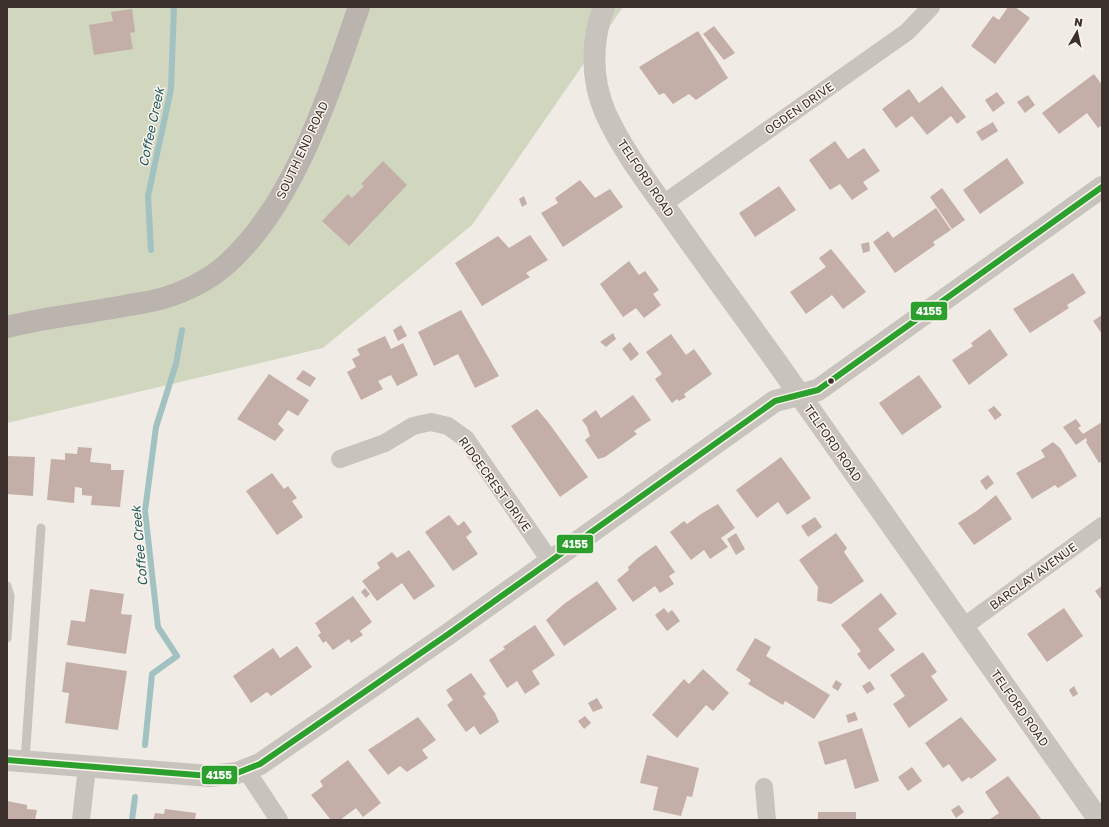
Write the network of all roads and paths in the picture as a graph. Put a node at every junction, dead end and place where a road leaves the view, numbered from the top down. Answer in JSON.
{"nodes":[{"id":1,"x":359,"y":7,"type":"edge"},
{"id":2,"x":604,"y":7,"type":"edge"},
{"id":3,"x":931,"y":7,"type":"edge"},
{"id":4,"x":1102,"y":187,"type":"edge"},
{"id":5,"x":663,"y":204,"type":"junction"},
{"id":6,"x":7,"y":327,"type":"edge"},
{"id":7,"x":800,"y":395,"type":"junction"},
{"id":8,"x":340,"y":459,"type":"dead end"},
{"id":9,"x":1102,"y":526,"type":"edge"},
{"id":10,"x":41,"y":528,"type":"dead end"},
{"id":11,"x":551,"y":562,"type":"junction"},
{"id":12,"x":7,"y":586,"type":"edge"},
{"id":13,"x":963,"y":627,"type":"junction"},
{"id":14,"x":7,"y":638,"type":"edge"},
{"id":15,"x":16,"y":760,"type":"edge"},
{"id":16,"x":87,"y":767,"type":"junction"},
{"id":17,"x":246,"y":770,"type":"junction"},
{"id":18,"x":764,"y":787,"type":"dead end"},
{"id":19,"x":81,"y":820,"type":"edge"},
{"id":20,"x":279,"y":820,"type":"edge"},
{"id":21,"x":767,"y":820,"type":"edge"},
{"id":22,"x":1098,"y":820,"type":"edge"}],
"edges":[{"from":1,"to":6,"type":"main road","name":"SOUTH END ROAD"},
{"from":2,"to":5,"type":"street","name":"TELFORD ROAD"},
{"from":3,"to":5,"type":"street","name":"OGDEN DRIVE"},
{"from":4,"to":7,"type":"street"},
{"from":5,"to":7,"type":"street","name":"TELFORD ROAD"},
{"from":7,"to":11,"type":"street"},
{"from":7,"to":13,"type":"street","name":"TELFORD ROAD"},
{"from":8,"to":11,"type":"street","name":"RIDGECREST DRIVE"},
{"from":9,"to":13,"type":"street","name":"BARCLAY AVENUE"},
{"from":10,"to":15,"type":"lane"},
{"from":11,"to":17,"type":"street"},
{"from":12,"to":14,"type":"lane"},
{"from":13,"to":22,"type":"street","name":"TELFORD ROAD"},
{"from":15,"to":16,"type":"street"},
{"from":16,"to":17,"type":"street"},
{"from":16,"to":19,"type":"street"},
{"from":17,"to":20,"type":"street"},
{"from":18,"to":21,"type":"street"}]}
